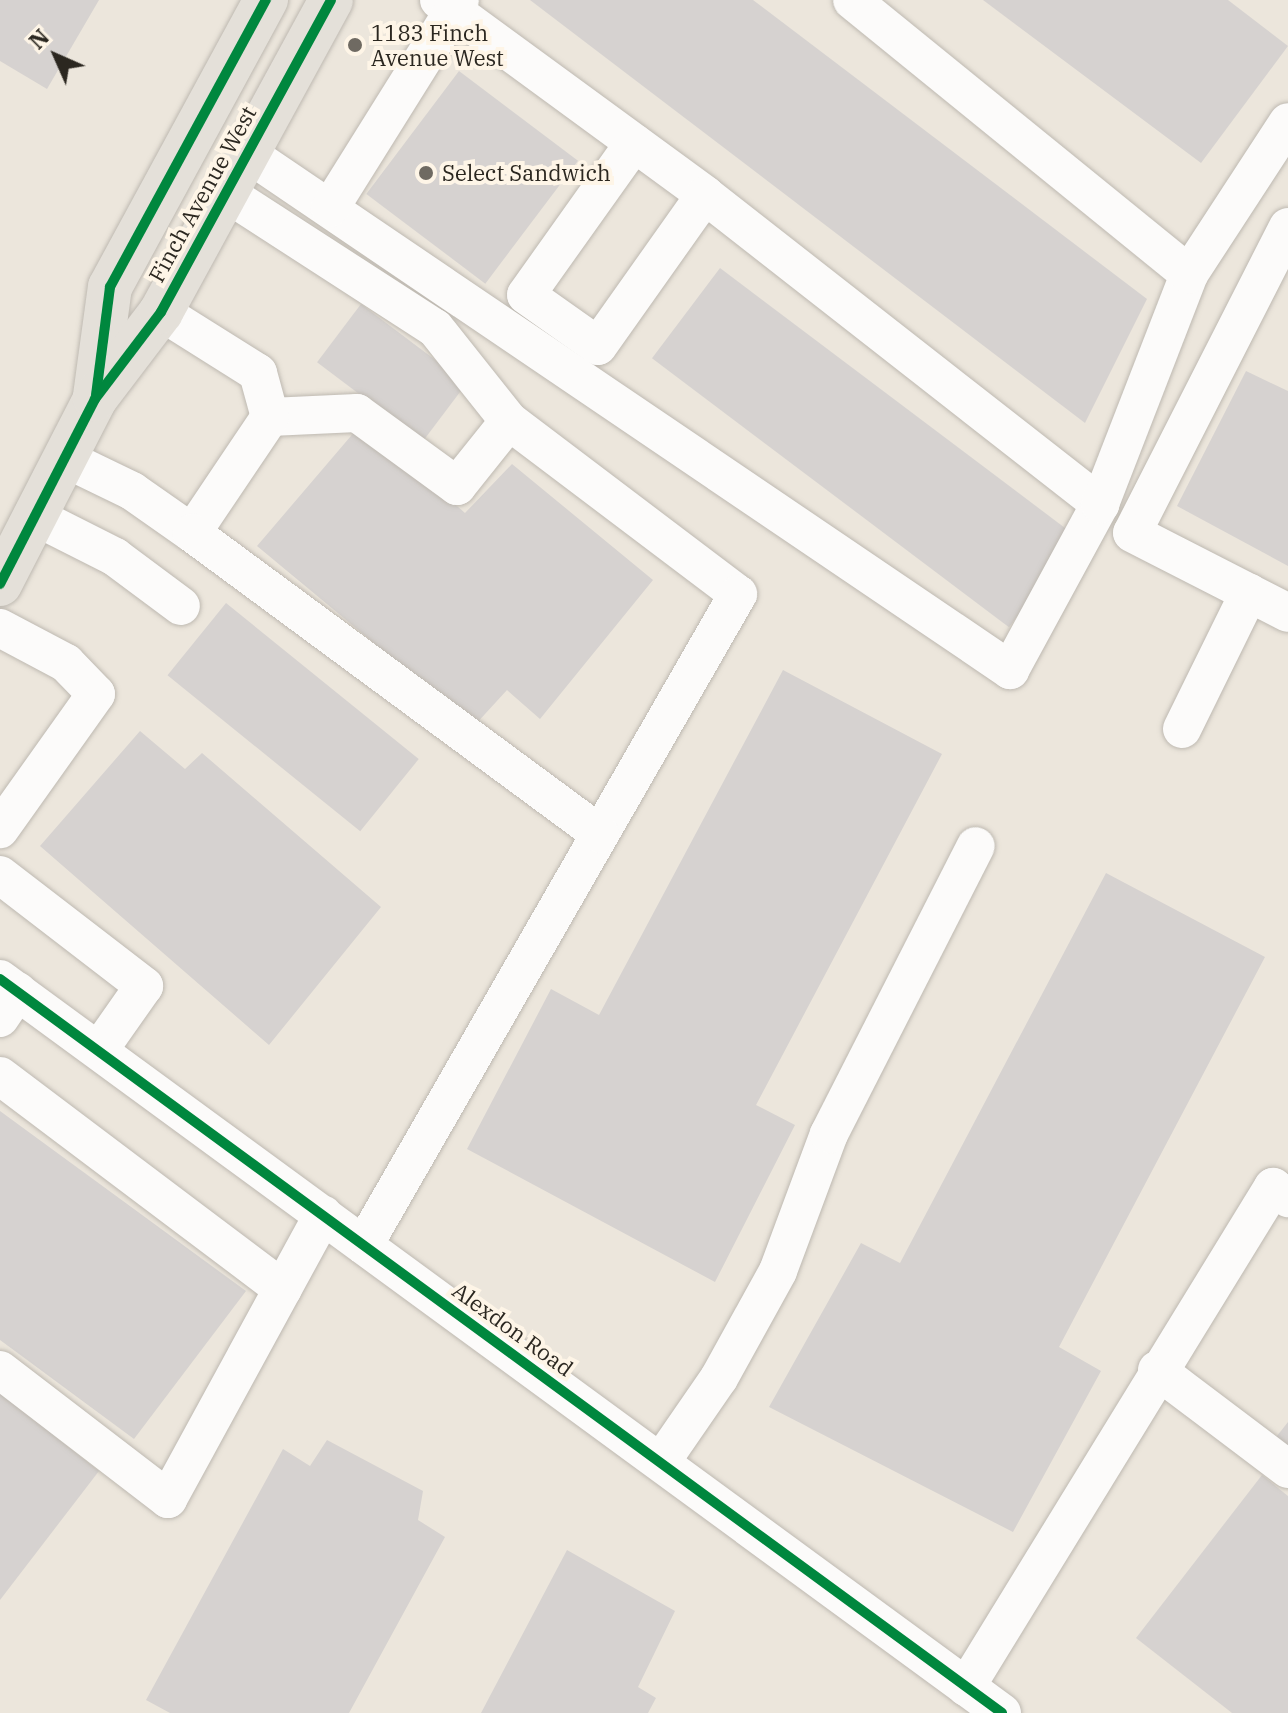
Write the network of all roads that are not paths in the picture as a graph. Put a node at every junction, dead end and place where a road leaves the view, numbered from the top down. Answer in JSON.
{"nodes":[{"id":1,"x":266,"y":0,"type":"edge"},
{"id":2,"x":331,"y":0,"type":"edge"},
{"id":3,"x":852,"y":0,"type":"edge"},
{"id":4,"x":451,"y":4,"type":"edge"},
{"id":5,"x":1288,"y":122,"type":"edge"},
{"id":6,"x":634,"y":143,"type":"junction"},
{"id":7,"x":247,"y":153,"type":"junction"},
{"id":8,"x":226,"y":193,"type":"junction"},
{"id":9,"x":705,"y":195,"type":"junction"},
{"id":10,"x":330,"y":208,"type":"junction"},
{"id":11,"x":1288,"y":227,"type":"edge"},
{"id":12,"x":1189,"y":274,"type":"junction"},
{"id":13,"x":161,"y":312,"type":"junction"},
{"id":14,"x":95,"y":399,"type":"junction"},
{"id":15,"x":270,"y":417,"type":"junction"},
{"id":16,"x":509,"y":421,"type":"junction"},
{"id":17,"x":64,"y":458,"type":"junction"},
{"id":18,"x":1100,"y":504,"type":"junction"},
{"id":19,"x":34,"y":516,"type":"junction"},
{"id":20,"x":192,"y":533,"type":"junction"},
{"id":21,"x":0,"y":584,"type":"edge"},
{"id":22,"x":1249,"y":593,"type":"junction"},
{"id":23,"x":181,"y":606,"type":"dead end"},
{"id":24,"x":1288,"y":613,"type":"edge"},
{"id":25,"x":0,"y":628,"type":"edge"},
{"id":26,"x":1182,"y":729,"type":"dead end"},
{"id":27,"x":0,"y":829,"type":"edge"},
{"id":28,"x":600,"y":834,"type":"junction"},
{"id":29,"x":976,"y":846,"type":"dead end"},
{"id":30,"x":0,"y":875,"type":"edge"},
{"id":31,"x":6,"y":996,"type":"edge"},
{"id":32,"x":99,"y":1050,"type":"junction"},
{"id":33,"x":0,"y":1076,"type":"edge"},
{"id":34,"x":1288,"y":1198,"type":"edge"},
{"id":35,"x":323,"y":1215,"type":"junction"},
{"id":36,"x":364,"y":1245,"type":"junction"},
{"id":37,"x":283,"y":1289,"type":"junction"},
{"id":38,"x":0,"y":1370,"type":"edge"},
{"id":39,"x":1157,"y":1370,"type":"junction"},
{"id":40,"x":661,"y":1462,"type":"junction"},
{"id":41,"x":1288,"y":1469,"type":"edge"},
{"id":42,"x":966,"y":1687,"type":"junction"},
{"id":43,"x":1002,"y":1713,"type":"edge"}],
"edges":[{"from":1,"to":14,"type":"main road","name":"Finch Avenue West"},
{"from":2,"to":7,"type":"main road","name":"Finch Avenue West"},
{"from":3,"to":12,"type":"street"},
{"from":4,"to":6,"type":"street"},
{"from":4,"to":10,"type":"street"},
{"from":5,"to":12,"type":"street"},
{"from":6,"to":9,"type":"street"},
{"from":6,"to":9,"type":"street"},
{"from":7,"to":8,"type":"main road","name":"Finch Avenue West"},
{"from":7,"to":10,"type":"street"},
{"from":8,"to":13,"type":"main road","name":"Finch Avenue West"},
{"from":8,"to":16,"type":"street"},
{"from":9,"to":18,"type":"street"},
{"from":10,"to":18,"type":"street"},
{"from":11,"to":22,"type":"street"},
{"from":12,"to":18,"type":"street"},
{"from":13,"to":14,"type":"main road","name":"Finch Avenue West"},
{"from":13,"to":15,"type":"street"},
{"from":14,"to":17,"type":"main road","name":"Finch Avenue West"},
{"from":15,"to":16,"type":"street"},
{"from":15,"to":20,"type":"street"},
{"from":16,"to":28,"type":"street"},
{"from":17,"to":19,"type":"main road","name":"Finch Avenue West"},
{"from":17,"to":20,"type":"street"},
{"from":19,"to":21,"type":"main road","name":"Finch Avenue West"},
{"from":19,"to":23,"type":"street"},
{"from":20,"to":28,"type":"street"},
{"from":22,"to":24,"type":"street"},
{"from":22,"to":26,"type":"street"},
{"from":25,"to":27,"type":"street"},
{"from":28,"to":36,"type":"street"},
{"from":29,"to":40,"type":"street"},
{"from":30,"to":32,"type":"street"},
{"from":31,"to":32,"type":"street","name":"Alexdon Road"},
{"from":32,"to":35,"type":"street","name":"Alexdon Road"},
{"from":33,"to":37,"type":"street"},
{"from":34,"to":39,"type":"street"},
{"from":35,"to":36,"type":"street","name":"Alexdon Road"},
{"from":35,"to":37,"type":"street"},
{"from":36,"to":40,"type":"street","name":"Alexdon Road"},
{"from":37,"to":38,"type":"street"},
{"from":39,"to":41,"type":"street"},
{"from":39,"to":42,"type":"street"},
{"from":40,"to":42,"type":"street","name":"Alexdon Road"},
{"from":42,"to":43,"type":"street","name":"Alexdon Road"}]}
